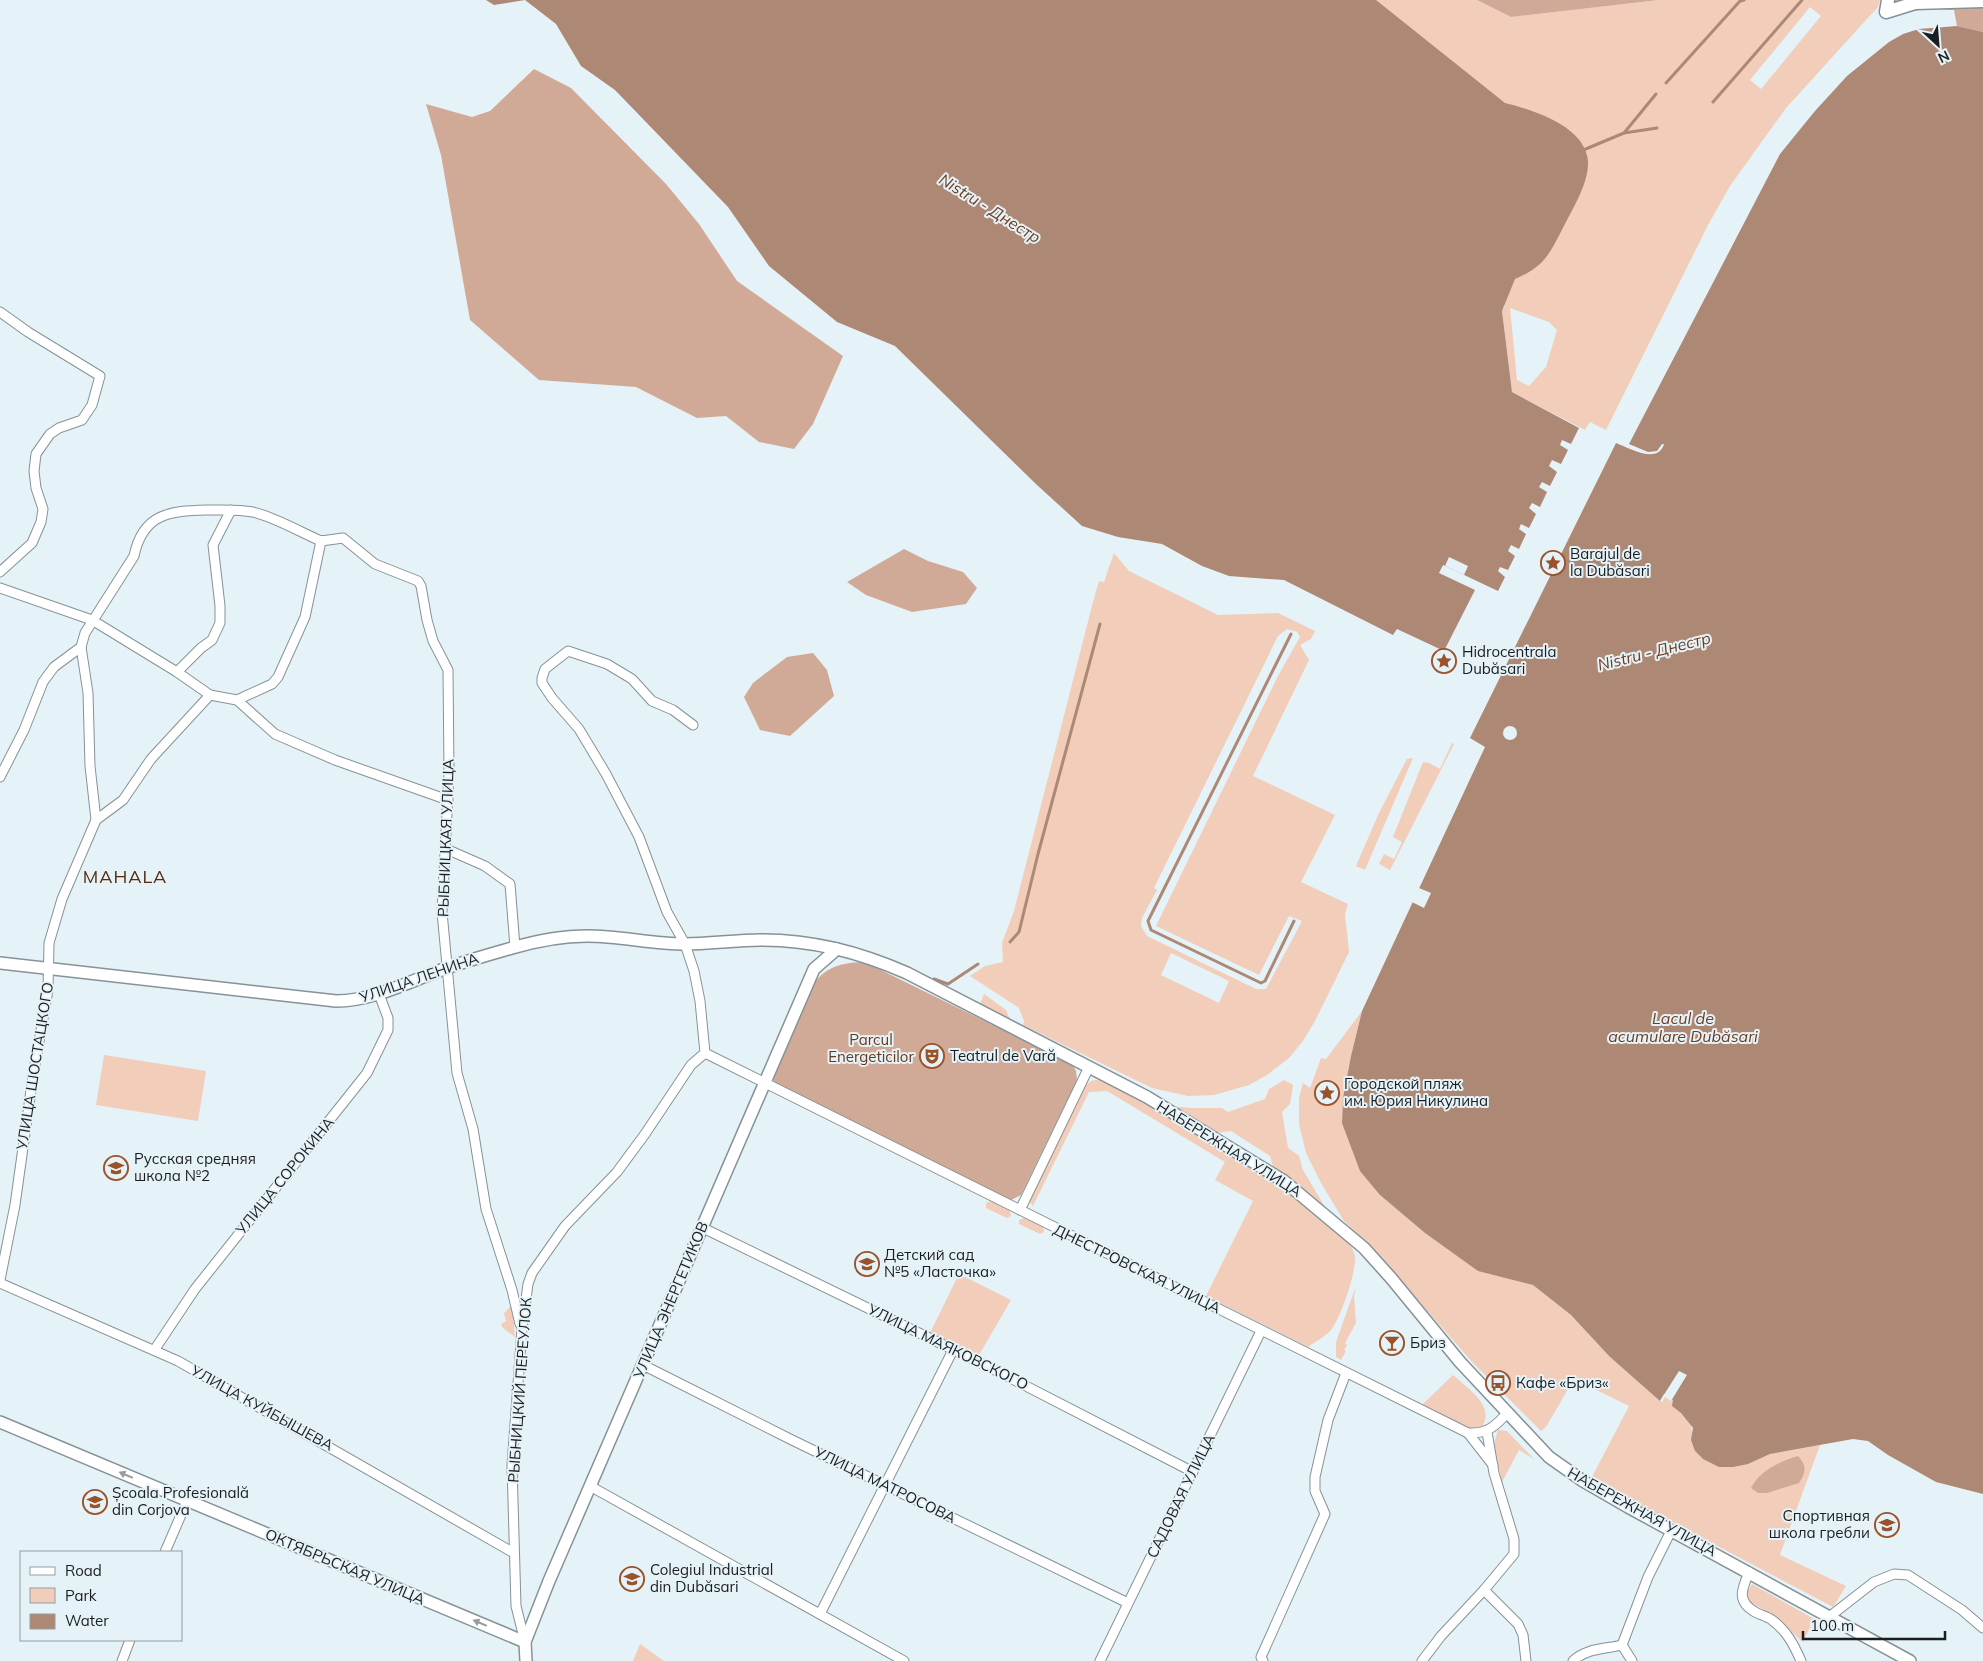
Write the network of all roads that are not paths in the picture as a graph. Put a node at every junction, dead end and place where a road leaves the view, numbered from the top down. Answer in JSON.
{"nodes":[{"id":1,"x":1888,"y":0,"type":"edge"},
{"id":2,"x":1983,"y":1,"type":"edge"},
{"id":3,"x":1916,"y":2,"type":"edge"},
{"id":4,"x":0,"y":312,"type":"edge"},
{"id":5,"x":231,"y":510,"type":"junction"},
{"id":6,"x":321,"y":541,"type":"junction"},
{"id":7,"x":0,"y":572,"type":"edge"},
{"id":8,"x":0,"y":588,"type":"edge"},
{"id":9,"x":92,"y":620,"type":"junction"},
{"id":10,"x":81,"y":647,"type":"junction"},
{"id":11,"x":177,"y":672,"type":"junction"},
{"id":12,"x":210,"y":695,"type":"junction"},
{"id":13,"x":237,"y":700,"type":"junction"},
{"id":14,"x":693,"y":725,"type":"dead end"},
{"id":15,"x":0,"y":777,"type":"edge"},
{"id":16,"x":448,"y":800,"type":"junction"},
{"id":17,"x":96,"y":820,"type":"junction"},
{"id":18,"x":444,"y":848,"type":"junction"},
{"id":19,"x":685,"y":944,"type":"junction"},
{"id":20,"x":514,"y":947,"type":"junction"},
{"id":21,"x":837,"y":949,"type":"junction"},
{"id":22,"x":0,"y":964,"type":"edge"},
{"id":23,"x":447,"y":968,"type":"junction"},
{"id":24,"x":50,"y":969,"type":"junction"},
{"id":25,"x":379,"y":994,"type":"junction"},
{"id":26,"x":705,"y":1053,"type":"junction"},
{"id":27,"x":1089,"y":1067,"type":"junction"},
{"id":28,"x":764,"y":1083,"type":"junction"},
{"id":29,"x":1020,"y":1210,"type":"junction"},
{"id":30,"x":701,"y":1227,"type":"junction"},
{"id":31,"x":0,"y":1281,"type":"edge"},
{"id":32,"x":522,"y":1329,"type":"junction"},
{"id":33,"x":1261,"y":1331,"type":"junction"},
{"id":34,"x":154,"y":1349,"type":"junction"},
{"id":35,"x":952,"y":1350,"type":"junction"},
{"id":36,"x":643,"y":1365,"type":"junction"},
{"id":37,"x":1346,"y":1373,"type":"junction"},
{"id":38,"x":1508,"y":1412,"type":"junction"},
{"id":39,"x":0,"y":1422,"type":"edge"},
{"id":40,"x":1488,"y":1432,"type":"junction"},
{"id":41,"x":1468,"y":1434,"type":"junction"},
{"id":42,"x":1493,"y":1466,"type":"junction"},
{"id":43,"x":1193,"y":1472,"type":"junction"},
{"id":44,"x":884,"y":1484,"type":"junction"},
{"id":45,"x":590,"y":1486,"type":"junction"},
{"id":46,"x":187,"y":1501,"type":"junction"},
{"id":47,"x":1671,"y":1531,"type":"junction"},
{"id":48,"x":165,"y":1551,"type":"edge"},
{"id":49,"x":514,"y":1553,"type":"junction"},
{"id":50,"x":1749,"y":1572,"type":"junction"},
{"id":51,"x":1484,"y":1590,"type":"junction"},
{"id":52,"x":1128,"y":1603,"type":"junction"},
{"id":53,"x":820,"y":1614,"type":"junction"},
{"id":54,"x":1829,"y":1617,"type":"junction"},
{"id":55,"x":1983,"y":1628,"type":"edge"},
{"id":56,"x":130,"y":1641,"type":"edge"},
{"id":57,"x":525,"y":1642,"type":"junction"},
{"id":58,"x":1622,"y":1645,"type":"junction"},
{"id":59,"x":1528,"y":1659,"type":"edge"},
{"id":60,"x":122,"y":1661,"type":"edge"},
{"id":61,"x":526,"y":1661,"type":"edge"},
{"id":62,"x":904,"y":1661,"type":"edge"},
{"id":63,"x":1100,"y":1661,"type":"edge"},
{"id":64,"x":1263,"y":1661,"type":"edge"},
{"id":65,"x":1422,"y":1661,"type":"edge"},
{"id":66,"x":1573,"y":1661,"type":"edge"},
{"id":67,"x":1632,"y":1661,"type":"edge"},
{"id":68,"x":1801,"y":1661,"type":"edge"},
{"id":69,"x":1910,"y":1661,"type":"edge"}],
"edges":[{"from":1,"to":3,"type":"main road"},
{"from":2,"to":3,"type":"main road"},
{"from":4,"to":7,"type":"street"},
{"from":5,"to":6,"type":"street"},
{"from":5,"to":9,"type":"street"},
{"from":5,"to":11,"type":"street"},
{"from":6,"to":13,"type":"street"},
{"from":6,"to":16,"type":"street","name":"РЫБНИЦКАЯ УЛИЦА"},
{"from":8,"to":9,"type":"street"},
{"from":9,"to":10,"type":"street"},
{"from":9,"to":11,"type":"street"},
{"from":10,"to":15,"type":"street"},
{"from":10,"to":17,"type":"street"},
{"from":11,"to":12,"type":"street"},
{"from":12,"to":13,"type":"street"},
{"from":12,"to":17,"type":"street"},
{"from":13,"to":16,"type":"street"},
{"from":14,"to":19,"type":"street"},
{"from":16,"to":18,"type":"street","name":"РЫБНИЦКАЯ УЛИЦА"},
{"from":17,"to":24,"type":"street","name":"УЛИЦА ШОСТАЦКОГО"},
{"from":18,"to":20,"type":"street"},
{"from":18,"to":23,"type":"street","name":"РЫБНИЦКАЯ УЛИЦА"},
{"from":19,"to":20,"type":"street","name":"УЛИЦА ЛЕНИНА"},
{"from":19,"to":21,"type":"street","name":"УЛИЦА ЛЕНИНА"},
{"from":19,"to":26,"type":"street"},
{"from":20,"to":23,"type":"street","name":"УЛИЦА ЛЕНИНА"},
{"from":21,"to":27,"type":"street","name":"НАБЕРЕЖНАЯ УЛИЦА"},
{"from":21,"to":28,"type":"street","name":"УЛИЦА ЭНЕРГЕТИКОВ"},
{"from":22,"to":24,"type":"street","name":"УЛИЦА ЛЕНИНА"},
{"from":23,"to":25,"type":"street","name":"УЛИЦА ЛЕНИНА"},
{"from":23,"to":32,"type":"street","name":"РЫБНИЦКАЯ УЛИЦА"},
{"from":24,"to":25,"type":"street","name":"УЛИЦА ЛЕНИНА"},
{"from":24,"to":31,"type":"street","name":"УЛИЦА ШОСТАЦКОГО"},
{"from":25,"to":34,"type":"street","name":"УЛИЦА СОРОКИНА"},
{"from":26,"to":28,"type":"street","name":"ДНЕСТРОВСКАЯ УЛИЦА"},
{"from":26,"to":32,"type":"street","name":"РЫБНИЦКИЙ ПЕРЕУЛОК"},
{"from":27,"to":29,"type":"street"},
{"from":27,"to":38,"type":"street","name":"НАБЕРЕЖНАЯ УЛИЦА"},
{"from":28,"to":29,"type":"street","name":"ДНЕСТРОВСКАЯ УЛИЦА"},
{"from":28,"to":30,"type":"street","name":"УЛИЦА ЭНЕРГЕТИКОВ"},
{"from":29,"to":33,"type":"street","name":"ДНЕСТРОВСКАЯ УЛИЦА"},
{"from":30,"to":35,"type":"street","name":"УЛИЦА МАЯКОВСКОГО"},
{"from":30,"to":36,"type":"street","name":"УЛИЦА ЭНЕРГЕТИКОВ"},
{"from":31,"to":34,"type":"street","name":"УЛИЦА КУЙБЫШЕВА"},
{"from":32,"to":49,"type":"street","name":"РЫБНИЦКИЙ ПЕРЕУЛОК"},
{"from":33,"to":37,"type":"street","name":"ДНЕСТРОВСКАЯ УЛИЦА"},
{"from":33,"to":43,"type":"street","name":"САДОВАЯ УЛИЦА"},
{"from":34,"to":49,"type":"street","name":"УЛИЦА КУЙБЫШЕВА"},
{"from":35,"to":43,"type":"street","name":"УЛИЦА МАЯКОВСКОГО"},
{"from":35,"to":44,"type":"street"},
{"from":36,"to":44,"type":"street","name":"УЛИЦА МАТРОСОВА"},
{"from":36,"to":45,"type":"street","name":"УЛИЦА ЭНЕРГЕТИКОВ"},
{"from":37,"to":41,"type":"street","name":"ДНЕСТРОВСКАЯ УЛИЦА"},
{"from":37,"to":64,"type":"street"},
{"from":38,"to":40,"type":"street"},
{"from":38,"to":47,"type":"street","name":"НАБЕРЕЖНАЯ УЛИЦА"},
{"from":46,"to":39,"type":"street","name":"ОКТЯБРЬСКАЯ УЛИЦА","one_way":true},
{"from":40,"to":41,"type":"street"},
{"from":40,"to":42,"type":"street"},
{"from":41,"to":42,"type":"street"},
{"from":42,"to":51,"type":"street"},
{"from":43,"to":52,"type":"street","name":"САДОВАЯ УЛИЦА"},
{"from":44,"to":52,"type":"street","name":"УЛИЦА МАТРОСОВА"},
{"from":44,"to":53,"type":"street"},
{"from":45,"to":53,"type":"street"},
{"from":45,"to":57,"type":"street","name":"УЛИЦА ЭНЕРГЕТИКОВ"},
{"from":46,"to":48,"type":"street"},
{"from":57,"to":46,"type":"street","name":"ОКТЯБРЬСКАЯ УЛИЦА","one_way":true},
{"from":47,"to":50,"type":"street","name":"НАБЕРЕЖНАЯ УЛИЦА"},
{"from":47,"to":58,"type":"street"},
{"from":49,"to":57,"type":"street","name":"РЫБНИЦКИЙ ПЕРЕУЛОК"},
{"from":50,"to":54,"type":"street","name":"НАБЕРЕЖНАЯ УЛИЦА"},
{"from":50,"to":68,"type":"street"},
{"from":51,"to":59,"type":"street"},
{"from":51,"to":65,"type":"street"},
{"from":52,"to":63,"type":"street","name":"САДОВАЯ УЛИЦА"},
{"from":53,"to":62,"type":"street"},
{"from":54,"to":55,"type":"street"},
{"from":54,"to":69,"type":"street","name":"НАБЕРЕЖНАЯ УЛИЦА"},
{"from":56,"to":60,"type":"street"},
{"from":57,"to":61,"type":"street","name":"УЛИЦА ЭНЕРГЕТИКОВ"},
{"from":58,"to":66,"type":"street"},
{"from":58,"to":67,"type":"street"}]}
